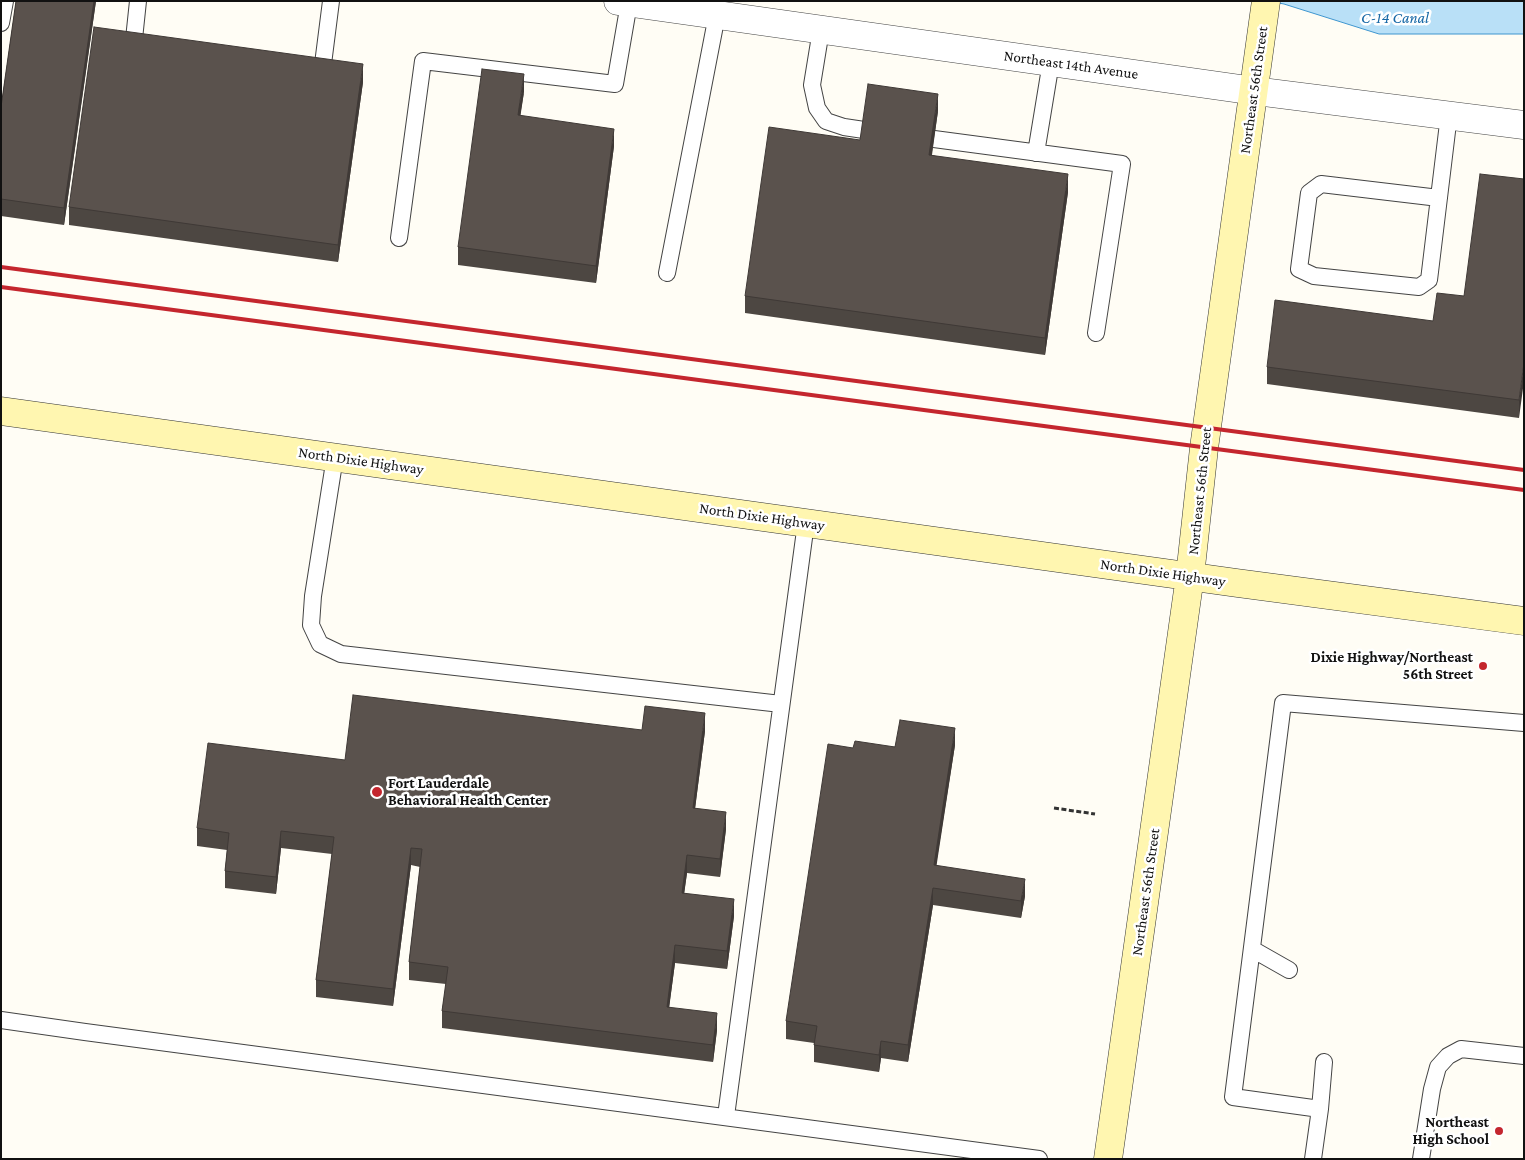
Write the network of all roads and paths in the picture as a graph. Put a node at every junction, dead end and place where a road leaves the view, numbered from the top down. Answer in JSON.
{"nodes":[{"id":1,"x":5,"y":1,"type":"edge"},
{"id":2,"x":138,"y":1,"type":"edge"},
{"id":3,"x":331,"y":1,"type":"edge"},
{"id":4,"x":624,"y":2,"type":"edge"},
{"id":5,"x":1266,"y":4,"type":"edge"},
{"id":6,"x":717,"y":15,"type":"junction"},
{"id":7,"x":1,"y":24,"type":"edge"},
{"id":8,"x":821,"y":30,"type":"junction"},
{"id":9,"x":134,"y":40,"type":"edge"},
{"id":10,"x":1051,"y":62,"type":"junction"},
{"id":11,"x":323,"y":64,"type":"edge"},
{"id":12,"x":1255,"y":90,"type":"junction"},
{"id":13,"x":1449,"y":115,"type":"junction"},
{"id":14,"x":1524,"y":125,"type":"edge"},
{"id":15,"x":864,"y":130,"type":"edge"},
{"id":16,"x":934,"y":139,"type":"edge"},
{"id":17,"x":1036,"y":153,"type":"junction"},
{"id":18,"x":1439,"y":198,"type":"junction"},
{"id":19,"x":399,"y":238,"type":"dead end"},
{"id":20,"x":667,"y":272,"type":"dead end"},
{"id":21,"x":1096,"y":333,"type":"dead end"},
{"id":22,"x":1,"y":411,"type":"edge"},
{"id":23,"x":335,"y":457,"type":"junction"},
{"id":24,"x":806,"y":523,"type":"junction"},
{"id":25,"x":1190,"y":576,"type":"junction"},
{"id":26,"x":1524,"y":621,"type":"edge"},
{"id":27,"x":782,"y":704,"type":"junction"},
{"id":28,"x":1524,"y":723,"type":"edge"},
{"id":29,"x":1054,"y":808,"type":"dead end"},
{"id":30,"x":1095,"y":814,"type":"dead end"},
{"id":31,"x":1252,"y":949,"type":"junction"},
{"id":32,"x":1289,"y":970,"type":"dead end"},
{"id":33,"x":1,"y":1020,"type":"edge"},
{"id":34,"x":1524,"y":1056,"type":"edge"},
{"id":35,"x":1324,"y":1062,"type":"dead end"},
{"id":36,"x":1320,"y":1109,"type":"junction"},
{"id":37,"x":726,"y":1116,"type":"junction"},
{"id":38,"x":1039,"y":1159,"type":"edge"},
{"id":39,"x":1108,"y":1159,"type":"edge"},
{"id":40,"x":1313,"y":1159,"type":"edge"},
{"id":41,"x":1421,"y":1159,"type":"edge"}],
"edges":[{"from":1,"to":7,"type":"lane"},
{"from":2,"to":9,"type":"lane"},
{"from":3,"to":11,"type":"lane"},
{"from":4,"to":6,"type":"street","name":"Northeast 14th Avenue"},
{"from":4,"to":19,"type":"lane"},
{"from":5,"to":12,"type":"main road","name":"Northeast 56th Street"},
{"from":6,"to":8,"type":"street","name":"Northeast 14th Avenue"},
{"from":6,"to":20,"type":"lane"},
{"from":8,"to":10,"type":"street","name":"Northeast 14th Avenue"},
{"from":8,"to":15,"type":"lane"},
{"from":10,"to":12,"type":"street","name":"Northeast 14th Avenue"},
{"from":10,"to":17,"type":"lane"},
{"from":12,"to":13,"type":"street","name":"Northeast 14th Avenue"},
{"from":12,"to":25,"type":"main road","name":"Northeast 56th Street"},
{"from":13,"to":14,"type":"street","name":"Northeast 14th Avenue"},
{"from":13,"to":18,"type":"lane"},
{"from":16,"to":17,"type":"lane"},
{"from":17,"to":21,"type":"lane"},
{"from":18,"to":18,"type":"lane"},
{"from":22,"to":23,"type":"main road","name":"North Dixie Highway"},
{"from":23,"to":24,"type":"main road","name":"North Dixie Highway"},
{"from":23,"to":27,"type":"lane"},
{"from":24,"to":25,"type":"main road","name":"North Dixie Highway"},
{"from":24,"to":27,"type":"lane"},
{"from":25,"to":26,"type":"main road","name":"North Dixie Highway"},
{"from":25,"to":39,"type":"main road","name":"Northeast 56th Street"},
{"from":27,"to":37,"type":"lane"},
{"from":28,"to":31,"type":"lane"},
{"from":29,"to":30,"type":"path"},
{"from":31,"to":32,"type":"lane"},
{"from":31,"to":36,"type":"lane"},
{"from":33,"to":37,"type":"lane"},
{"from":34,"to":41,"type":"lane"},
{"from":35,"to":36,"type":"lane"},
{"from":36,"to":40,"type":"lane"},
{"from":37,"to":38,"type":"lane"}]}
